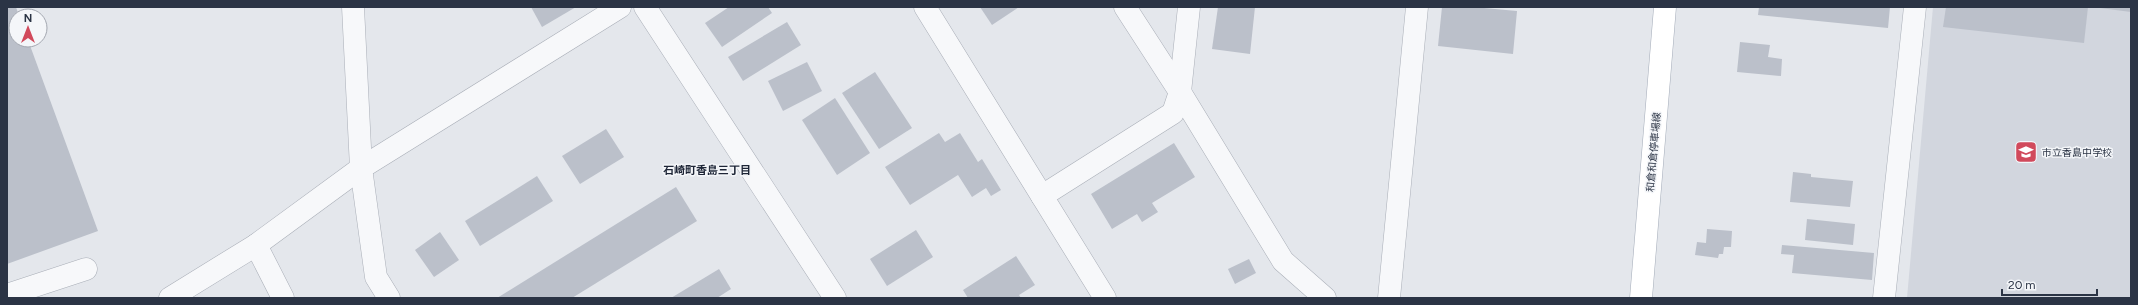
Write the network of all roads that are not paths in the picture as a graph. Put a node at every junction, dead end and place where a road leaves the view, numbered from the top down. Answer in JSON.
{"nodes":[{"id":1,"x":353,"y":7,"type":"edge"},
{"id":2,"x":620,"y":7,"type":"edge"},
{"id":3,"x":644,"y":7,"type":"edge"},
{"id":4,"x":925,"y":7,"type":"edge"},
{"id":5,"x":1125,"y":7,"type":"edge"},
{"id":6,"x":1189,"y":7,"type":"edge"},
{"id":7,"x":1417,"y":7,"type":"edge"},
{"id":8,"x":1665,"y":7,"type":"edge"},
{"id":9,"x":1915,"y":7,"type":"edge"},
{"id":10,"x":1180,"y":92,"type":"junction"},
{"id":11,"x":361,"y":168,"type":"junction"},
{"id":12,"x":1042,"y":196,"type":"junction"},
{"id":13,"x":256,"y":245,"type":"junction"},
{"id":14,"x":86,"y":269,"type":"dead end"},
{"id":15,"x":7,"y":295,"type":"edge"},
{"id":16,"x":170,"y":298,"type":"edge"},
{"id":17,"x":282,"y":298,"type":"edge"},
{"id":18,"x":389,"y":298,"type":"edge"},
{"id":19,"x":835,"y":298,"type":"edge"},
{"id":20,"x":1105,"y":298,"type":"edge"},
{"id":21,"x":1325,"y":298,"type":"edge"},
{"id":22,"x":1389,"y":298,"type":"edge"},
{"id":23,"x":1641,"y":298,"type":"edge"},
{"id":24,"x":1884,"y":298,"type":"edge"}],
"edges":[{"from":1,"to":11,"type":"street"},
{"from":2,"to":11,"type":"street"},
{"from":3,"to":19,"type":"street"},
{"from":4,"to":12,"type":"street"},
{"from":5,"to":10,"type":"street"},
{"from":6,"to":10,"type":"street"},
{"from":7,"to":22,"type":"street"},
{"from":8,"to":23,"type":"main road","name":"和倉和倉停車場線"},
{"from":9,"to":24,"type":"street"},
{"from":10,"to":12,"type":"street"},
{"from":10,"to":21,"type":"street"},
{"from":11,"to":13,"type":"street"},
{"from":11,"to":18,"type":"street"},
{"from":12,"to":20,"type":"street"},
{"from":13,"to":16,"type":"street"},
{"from":13,"to":17,"type":"street"},
{"from":14,"to":15,"type":"street"}]}
